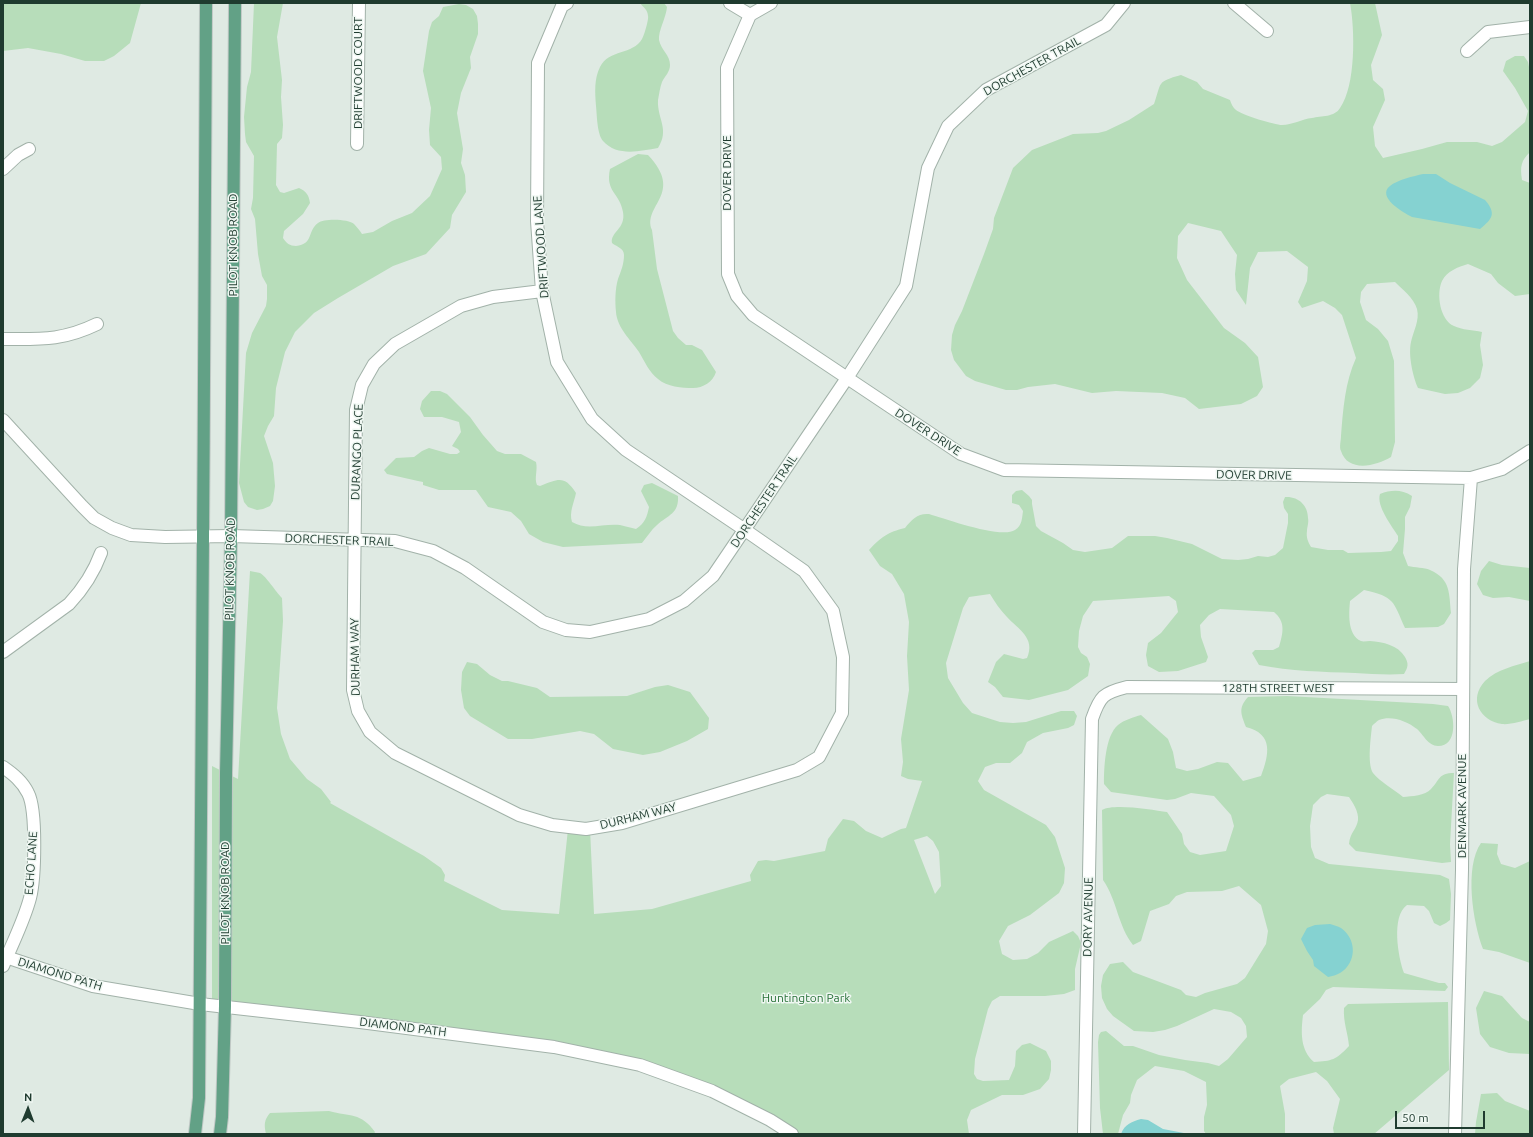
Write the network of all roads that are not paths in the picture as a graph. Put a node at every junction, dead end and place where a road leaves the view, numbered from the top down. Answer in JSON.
{"nodes":[{"id":1,"x":206,"y":3,"type":"edge"},
{"id":2,"x":234,"y":3,"type":"edge"},
{"id":3,"x":359,"y":3,"type":"edge"},
{"id":4,"x":730,"y":3,"type":"edge"},
{"id":5,"x":772,"y":3,"type":"edge"},
{"id":6,"x":1124,"y":3,"type":"edge"},
{"id":7,"x":1234,"y":3,"type":"edge"},
{"id":8,"x":562,"y":4,"type":"edge"},
{"id":9,"x":750,"y":16,"type":"junction"},
{"id":10,"x":1530,"y":26,"type":"edge"},
{"id":11,"x":1267,"y":32,"type":"dead end"},
{"id":12,"x":1467,"y":51,"type":"dead end"},
{"id":13,"x":357,"y":144,"type":"dead end"},
{"id":14,"x":29,"y":150,"type":"dead end"},
{"id":15,"x":3,"y":169,"type":"edge"},
{"id":16,"x":542,"y":291,"type":"junction"},
{"id":17,"x":97,"y":324,"type":"dead end"},
{"id":18,"x":3,"y":339,"type":"edge"},
{"id":19,"x":847,"y":378,"type":"junction"},
{"id":20,"x":3,"y":420,"type":"edge"},
{"id":21,"x":1530,"y":451,"type":"edge"},
{"id":22,"x":1472,"y":478,"type":"junction"},
{"id":23,"x":745,"y":530,"type":"junction"},
{"id":24,"x":202,"y":536,"type":"junction"},
{"id":25,"x":231,"y":536,"type":"junction"},
{"id":26,"x":354,"y":539,"type":"junction"},
{"id":27,"x":101,"y":553,"type":"dead end"},
{"id":28,"x":3,"y":652,"type":"edge"},
{"id":29,"x":1463,"y":689,"type":"junction"},
{"id":30,"x":1098,"y":701,"type":"joint"},
{"id":31,"x":3,"y":767,"type":"edge"},
{"id":32,"x":4,"y":960,"type":"edge"},
{"id":33,"x":200,"y":1004,"type":"junction"},
{"id":34,"x":225,"y":1006,"type":"junction"},
{"id":35,"x":195,"y":1134,"type":"edge"},
{"id":36,"x":220,"y":1134,"type":"edge"},
{"id":37,"x":792,"y":1134,"type":"edge"},
{"id":38,"x":1084,"y":1134,"type":"edge"},
{"id":39,"x":1455,"y":1134,"type":"edge"}],
"edges":[{"from":1,"to":24,"type":"main road","name":"PILOT KNOB ROAD"},
{"from":2,"to":25,"type":"main road","name":"PILOT KNOB ROAD"},
{"from":3,"to":13,"type":"street","name":"DRIFTWOOD COURT"},
{"from":4,"to":9,"type":"street"},
{"from":5,"to":9,"type":"street"},
{"from":6,"to":19,"type":"street","name":"DORCHESTER TRAIL"},
{"from":7,"to":11,"type":"street"},
{"from":8,"to":16,"type":"street","name":"DRIFTWOOD LANE"},
{"from":9,"to":19,"type":"street","name":"DOVER DRIVE"},
{"from":10,"to":12,"type":"street"},
{"from":14,"to":15,"type":"street"},
{"from":16,"to":23,"type":"street","name":"DRIFTWOOD LANE"},
{"from":16,"to":26,"type":"street","name":"DURANGO PLACE"},
{"from":17,"to":18,"type":"street"},
{"from":19,"to":22,"type":"street","name":"DOVER DRIVE"},
{"from":19,"to":23,"type":"street","name":"DORCHESTER TRAIL"},
{"from":20,"to":24,"type":"street","name":"DORCHESTER TRAIL"},
{"from":21,"to":22,"type":"street","name":"DOVER DRIVE"},
{"from":22,"to":29,"type":"street","name":"DENMARK AVENUE"},
{"from":23,"to":26,"type":"street","name":"DORCHESTER TRAIL"},
{"from":23,"to":26,"type":"street","name":"DURHAM WAY"},
{"from":24,"to":25,"type":"street","name":"DORCHESTER TRAIL"},
{"from":24,"to":33,"type":"main road","name":"PILOT KNOB ROAD"},
{"from":25,"to":26,"type":"street","name":"DORCHESTER TRAIL"},
{"from":25,"to":34,"type":"main road","name":"PILOT KNOB ROAD"},
{"from":27,"to":28,"type":"street"},
{"from":29,"to":30,"type":"street","name":"128TH STREET WEST"},
{"from":29,"to":39,"type":"street","name":"DENMARK AVENUE"},
{"from":30,"to":38,"type":"street","name":"DORY AVENUE"},
{"from":31,"to":32,"type":"street","name":"ECHO LANE"},
{"from":32,"to":33,"type":"street","name":"DIAMOND PATH"},
{"from":33,"to":34,"type":"street","name":"DIAMOND PATH"},
{"from":33,"to":35,"type":"main road","name":"PILOT KNOB ROAD"},
{"from":34,"to":36,"type":"main road","name":"PILOT KNOB ROAD"},
{"from":34,"to":37,"type":"street","name":"DIAMOND PATH"}]}
